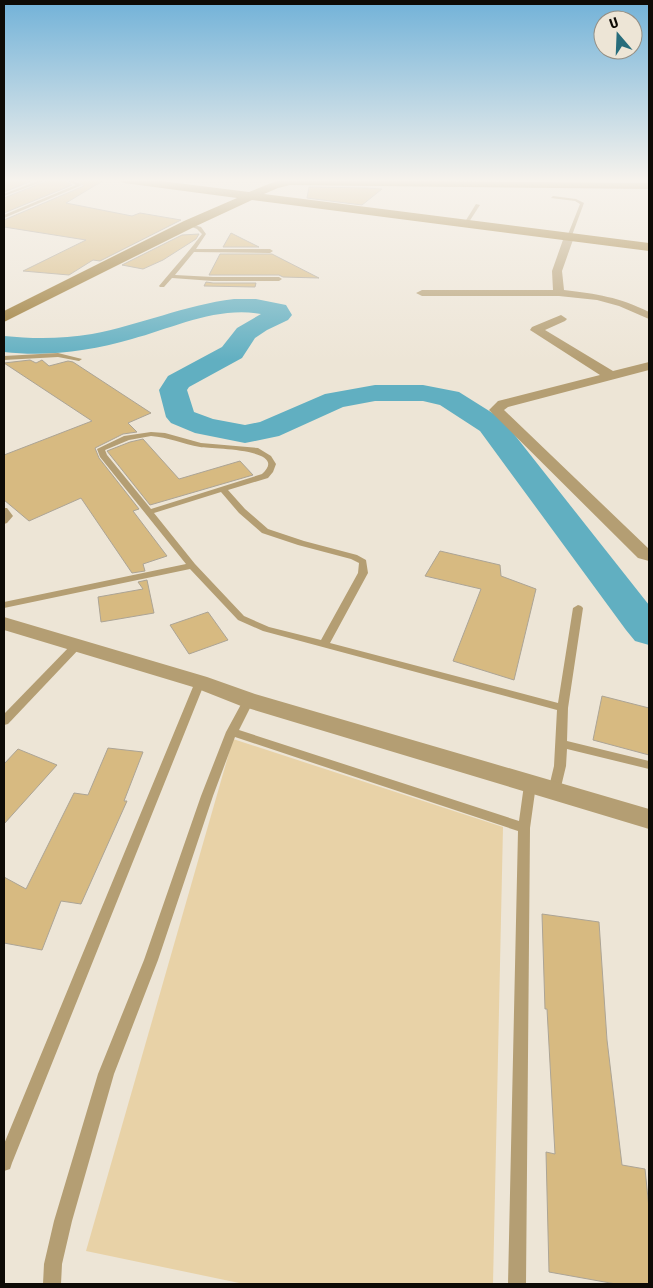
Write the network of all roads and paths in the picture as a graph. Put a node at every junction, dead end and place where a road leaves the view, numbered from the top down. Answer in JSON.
{"nodes":[{"id":1,"x":157,"y":240,"type":"edge"},
{"id":2,"x":200,"y":240,"type":"edge"},
{"id":3,"x":568,"y":240,"type":"edge"},
{"id":4,"x":594,"y":240,"type":"edge"},
{"id":5,"x":649,"y":247,"type":"edge"},
{"id":6,"x":193,"y":250,"type":"junction"},
{"id":7,"x":270,"y":251,"type":"dead end"},
{"id":8,"x":169,"y":276,"type":"junction"},
{"id":9,"x":279,"y":279,"type":"dead end"},
{"id":10,"x":162,"y":286,"type":"dead end"},
{"id":11,"x":422,"y":294,"type":"dead end"},
{"id":12,"x":559,"y":294,"type":"junction"},
{"id":13,"x":649,"y":316,"type":"edge"},
{"id":14,"x":4,"y":317,"type":"edge"},
{"id":15,"x":561,"y":319,"type":"dead end"},
{"id":16,"x":4,"y":358,"type":"edge"},
{"id":17,"x":79,"y":359,"type":"dead end"},
{"id":18,"x":643,"y":368,"type":"edge"},
{"id":19,"x":610,"y":375,"type":"junction"},
{"id":20,"x":649,"y":376,"type":"edge"},
{"id":21,"x":224,"y":490,"type":"junction"},
{"id":22,"x":4,"y":510,"type":"edge"},
{"id":23,"x":149,"y":512,"type":"junction"},
{"id":24,"x":4,"y":520,"type":"edge"},
{"id":25,"x":649,"y":556,"type":"edge"},
{"id":26,"x":192,"y":566,"type":"junction"},
{"id":27,"x":4,"y":605,"type":"edge"},
{"id":28,"x":578,"y":608,"type":"dead end"},
{"id":29,"x":4,"y":623,"type":"edge"},
{"id":30,"x":324,"y":644,"type":"junction"},
{"id":31,"x":76,"y":646,"type":"junction"},
{"id":32,"x":200,"y":682,"type":"junction"},
{"id":33,"x":249,"y":700,"type":"junction"},
{"id":34,"x":563,"y":708,"type":"junction"},
{"id":35,"x":4,"y":721,"type":"edge"},
{"id":36,"x":232,"y":732,"type":"junction"},
{"id":37,"x":563,"y":744,"type":"junction"},
{"id":38,"x":649,"y":765,"type":"edge"},
{"id":39,"x":530,"y":785,"type":"junction"},
{"id":40,"x":554,"y":791,"type":"junction"},
{"id":41,"x":649,"y":818,"type":"edge"},
{"id":42,"x":524,"y":828,"type":"junction"},
{"id":43,"x":4,"y":1163,"type":"edge"},
{"id":44,"x":52,"y":1284,"type":"edge"},
{"id":45,"x":517,"y":1284,"type":"edge"}],
"edges":[{"from":1,"to":14,"type":"street"},
{"from":2,"to":6,"type":"lane"},
{"from":3,"to":12,"type":"street"},
{"from":4,"to":5,"type":"street"},
{"from":6,"to":7,"type":"lane"},
{"from":6,"to":8,"type":"lane"},
{"from":8,"to":9,"type":"lane"},
{"from":8,"to":10,"type":"lane"},
{"from":11,"to":12,"type":"street"},
{"from":12,"to":13,"type":"street"},
{"from":15,"to":19,"type":"street"},
{"from":16,"to":17,"type":"lane"},
{"from":18,"to":19,"type":"street"},
{"from":18,"to":20,"type":"street"},
{"from":19,"to":25,"type":"street"},
{"from":21,"to":23,"type":"lane"},
{"from":21,"to":23,"type":"lane"},
{"from":21,"to":30,"type":"lane"},
{"from":22,"to":24,"type":"lane"},
{"from":23,"to":26,"type":"lane"},
{"from":26,"to":27,"type":"lane"},
{"from":26,"to":30,"type":"lane"},
{"from":28,"to":34,"type":"lane"},
{"from":29,"to":31,"type":"street"},
{"from":30,"to":34,"type":"lane"},
{"from":31,"to":32,"type":"street"},
{"from":31,"to":35,"type":"lane"},
{"from":32,"to":33,"type":"street"},
{"from":32,"to":43,"type":"lane"},
{"from":33,"to":36,"type":"lane"},
{"from":33,"to":39,"type":"street"},
{"from":34,"to":37,"type":"lane"},
{"from":36,"to":42,"type":"lane"},
{"from":36,"to":44,"type":"lane"},
{"from":37,"to":38,"type":"lane"},
{"from":37,"to":40,"type":"lane"},
{"from":39,"to":40,"type":"street"},
{"from":39,"to":42,"type":"lane"},
{"from":40,"to":41,"type":"street"},
{"from":42,"to":45,"type":"lane"}]}
